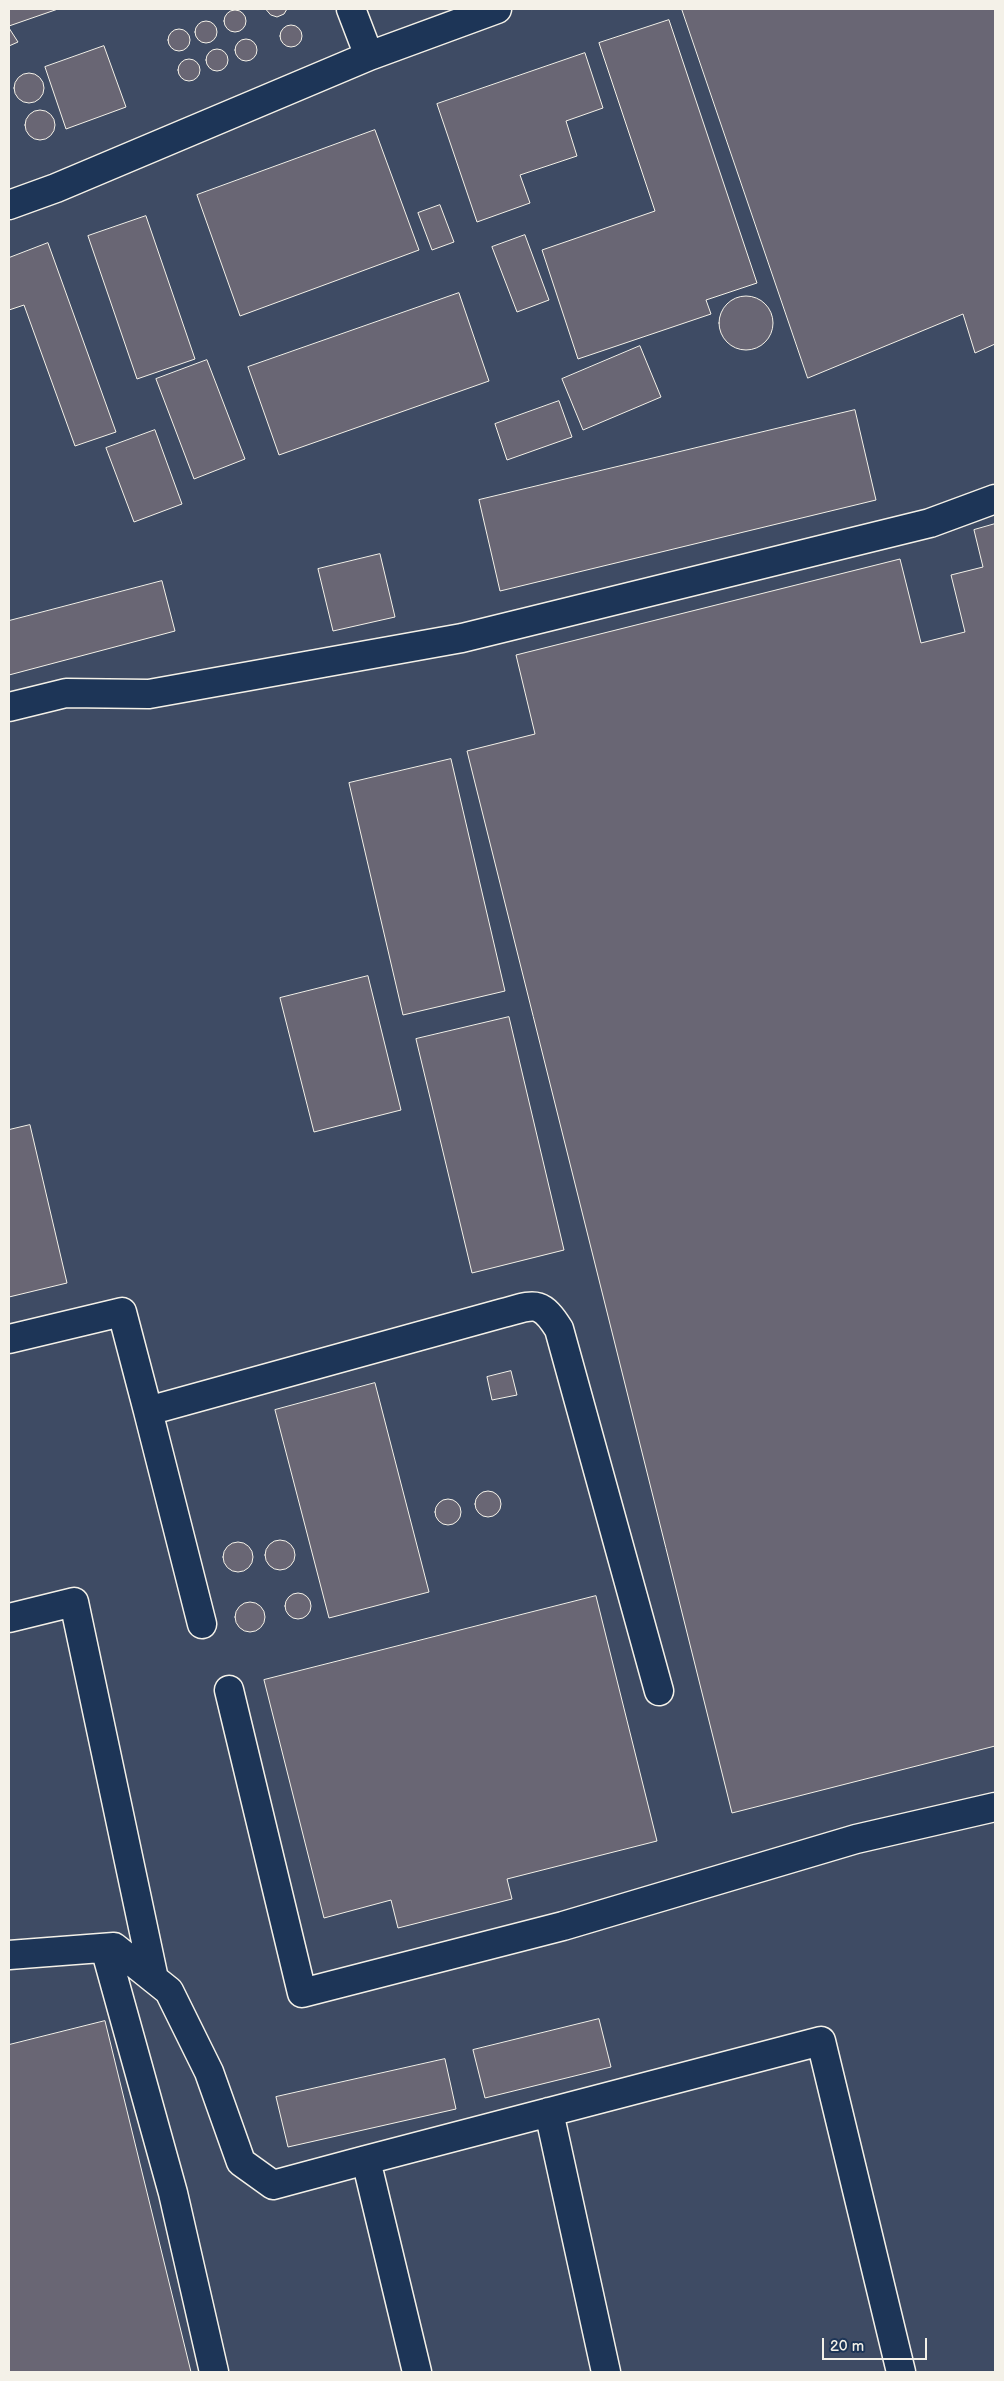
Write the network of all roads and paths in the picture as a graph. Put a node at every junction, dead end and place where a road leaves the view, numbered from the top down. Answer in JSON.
{"nodes":[{"id":1,"x":351,"y":9,"type":"edge"},
{"id":2,"x":497,"y":9,"type":"edge"},
{"id":3,"x":369,"y":56,"type":"junction"},
{"id":4,"x":9,"y":205,"type":"edge"},
{"id":5,"x":995,"y":499,"type":"edge"},
{"id":6,"x":9,"y":707,"type":"edge"},
{"id":7,"x":9,"y":1339,"type":"edge"},
{"id":8,"x":148,"y":1411,"type":"junction"},
{"id":9,"x":9,"y":1618,"type":"edge"},
{"id":10,"x":202,"y":1624,"type":"dead end"},
{"id":11,"x":229,"y":1690,"type":"dead end"},
{"id":12,"x":660,"y":1691,"type":"dead end"},
{"id":13,"x":995,"y":1807,"type":"edge"},
{"id":14,"x":105,"y":1948,"type":"junction"},
{"id":15,"x":9,"y":1955,"type":"edge"},
{"id":16,"x":154,"y":1979,"type":"junction"},
{"id":17,"x":549,"y":2112,"type":"junction"},
{"id":18,"x":366,"y":2160,"type":"junction"},
{"id":19,"x":214,"y":2372,"type":"edge"},
{"id":20,"x":417,"y":2372,"type":"edge"},
{"id":21,"x":606,"y":2372,"type":"edge"},
{"id":22,"x":901,"y":2372,"type":"edge"}],
"edges":[{"from":1,"to":3,"type":"lane"},
{"from":2,"to":3,"type":"lane"},
{"from":3,"to":4,"type":"lane"},
{"from":5,"to":6,"type":"lane"},
{"from":7,"to":8,"type":"lane"},
{"from":8,"to":10,"type":"lane"},
{"from":8,"to":12,"type":"lane"},
{"from":9,"to":16,"type":"lane"},
{"from":11,"to":13,"type":"lane"},
{"from":14,"to":15,"type":"lane"},
{"from":14,"to":16,"type":"lane"},
{"from":14,"to":19,"type":"lane"},
{"from":16,"to":18,"type":"lane"},
{"from":17,"to":18,"type":"lane"},
{"from":17,"to":21,"type":"lane"},
{"from":17,"to":22,"type":"lane"},
{"from":18,"to":20,"type":"lane"}]}
